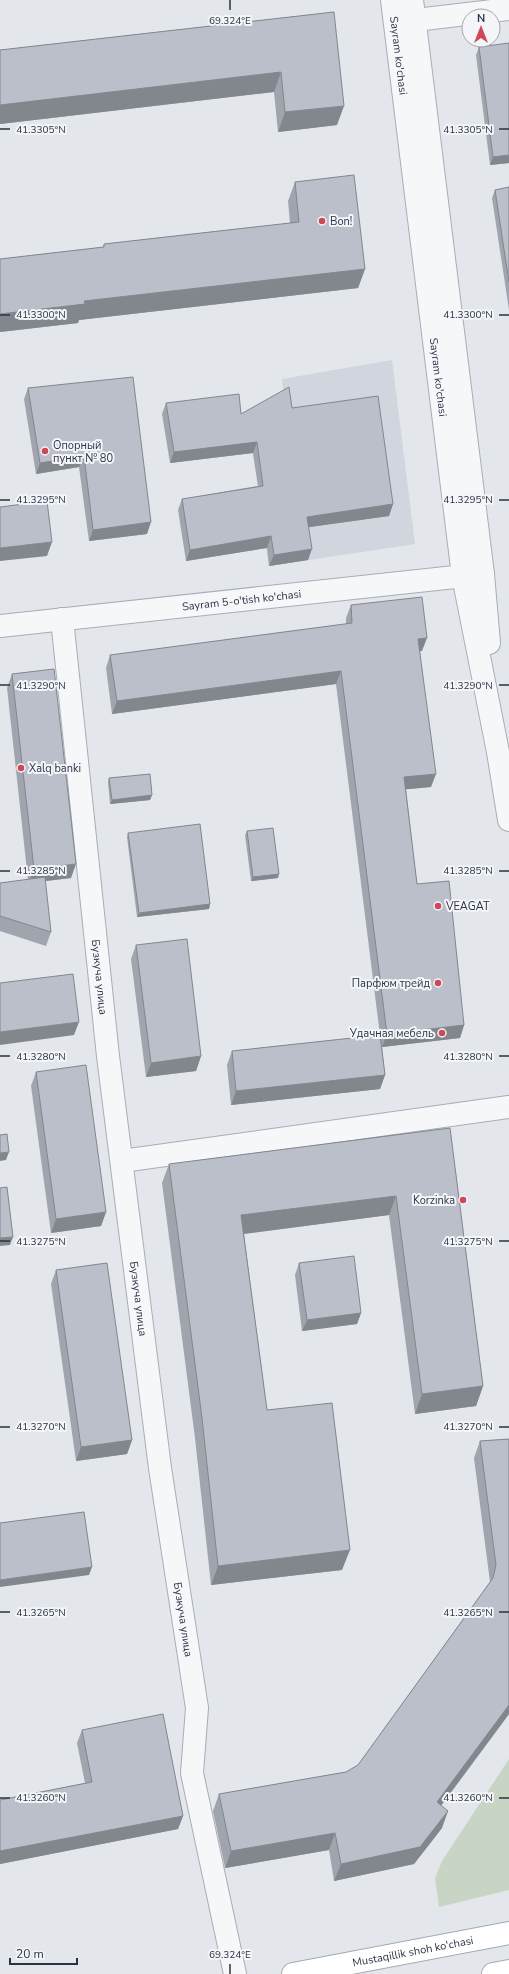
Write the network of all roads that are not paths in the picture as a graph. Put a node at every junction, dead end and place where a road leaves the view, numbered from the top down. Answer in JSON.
{"nodes":[{"id":1,"x":392,"y":0,"type":"edge"},
{"id":2,"x":509,"y":9,"type":"edge"},
{"id":3,"x":407,"y":14,"type":"edge"},
{"id":4,"x":473,"y":575,"type":"junction"},
{"id":5,"x":62,"y":619,"type":"junction"},
{"id":6,"x":0,"y":626,"type":"edge"},
{"id":7,"x":509,"y":820,"type":"edge"},
{"id":8,"x":509,"y":1107,"type":"edge"},
{"id":9,"x":122,"y":1161,"type":"junction"},
{"id":10,"x":509,"y":1924,"type":"edge"},
{"id":11,"x":509,"y":1933,"type":"edge"},
{"id":12,"x":475,"y":1939,"type":"junction"},
{"id":13,"x":509,"y":1971,"type":"edge"},
{"id":14,"x":235,"y":1974,"type":"edge"},
{"id":15,"x":293,"y":1974,"type":"edge"},
{"id":16,"x":493,"y":1974,"type":"edge"}],
"edges":[{"from":1,"to":3,"type":"street","name":"Sayram ko'chasi"},
{"from":2,"to":3,"type":"street"},
{"from":3,"to":4,"type":"street","name":"Sayram ko'chasi"},
{"from":4,"to":5,"type":"street","name":"Sayram 5-o'tish ko'chasi"},
{"from":4,"to":7,"type":"street","name":"Sayram ko'chasi"},
{"from":5,"to":6,"type":"street","name":"Sayram 5-o'tish ko'chasi"},
{"from":5,"to":9,"type":"street","name":"Бузкуча улица"},
{"from":8,"to":9,"type":"street"},
{"from":9,"to":14,"type":"street","name":"Бузкуча улица"},
{"from":10,"to":12,"type":"main road"},
{"from":11,"to":12,"type":"main road","name":"Mustaqillik shoh ko'chasi"},
{"from":12,"to":15,"type":"main road","name":"Mustaqillik shoh ko'chasi"},
{"from":13,"to":16,"type":"main road"}]}
